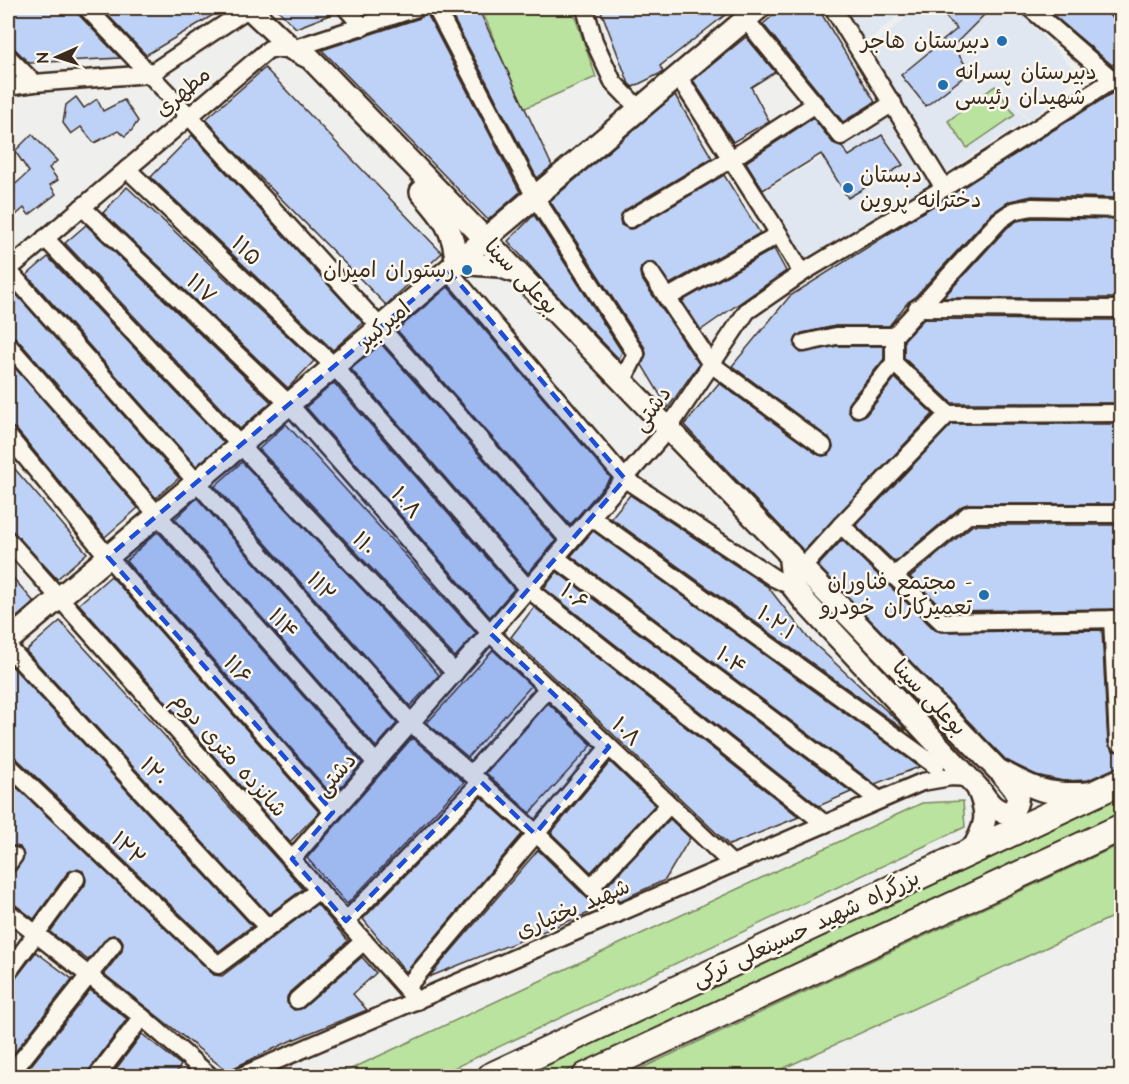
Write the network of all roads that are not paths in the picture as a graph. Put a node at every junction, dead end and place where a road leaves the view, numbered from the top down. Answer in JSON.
{"nodes":[{"id":1,"x":249,"y":8,"type":"edge"},
{"id":2,"x":346,"y":8,"type":"edge"},
{"id":3,"x":436,"y":8,"type":"edge"},
{"id":4,"x":585,"y":8,"type":"edge"},
{"id":5,"x":833,"y":8,"type":"edge"},
{"id":6,"x":1030,"y":8,"type":"edge"},
{"id":7,"x":1116,"y":8,"type":"edge"},
{"id":8,"x":406,"y":9,"type":"edge"},
{"id":9,"x":96,"y":10,"type":"edge"},
{"id":10,"x":1122,"y":12,"type":"edge"},
{"id":11,"x":752,"y":13,"type":"edge"},
{"id":12,"x":363,"y":27,"type":"junction"},
{"id":13,"x":291,"y":50,"type":"junction"},
{"id":14,"x":8,"y":57,"type":"edge"},
{"id":15,"x":150,"y":74,"type":"junction"},
{"id":16,"x":678,"y":76,"type":"junction"},
{"id":17,"x":1117,"y":77,"type":"edge"},
{"id":18,"x":34,"y":83,"type":"junction"},
{"id":19,"x":8,"y":87,"type":"edge"},
{"id":20,"x":894,"y":104,"type":"junction"},
{"id":21,"x":814,"y":105,"type":"junction"},
{"id":22,"x":639,"y":109,"type":"junction"},
{"id":23,"x":189,"y":116,"type":"junction"},
{"id":24,"x":405,"y":157,"type":"junction"},
{"id":25,"x":731,"y":159,"type":"junction"},
{"id":26,"x":127,"y":169,"type":"junction"},
{"id":27,"x":944,"y":188,"type":"junction"},
{"id":28,"x":535,"y":197,"type":"junction"},
{"id":29,"x":82,"y":207,"type":"junction"},
{"id":30,"x":1122,"y":209,"type":"edge"},
{"id":31,"x":458,"y":212,"type":"junction"},
{"id":32,"x":509,"y":218,"type":"junction"},
{"id":33,"x":630,"y":219,"type":"dead end"},
{"id":34,"x":779,"y":234,"type":"junction"},
{"id":35,"x":45,"y":238,"type":"junction"},
{"id":36,"x":484,"y":239,"type":"junction"},
{"id":37,"x":452,"y":266,"type":"junction"},
{"id":38,"x":8,"y":270,"type":"edge"},
{"id":39,"x":650,"y":272,"type":"dead end"},
{"id":40,"x":517,"y":273,"type":"junction"},
{"id":41,"x":802,"y":273,"type":"junction"},
{"id":42,"x":667,"y":298,"type":"junction"},
{"id":43,"x":917,"y":308,"type":"junction"},
{"id":44,"x":1122,"y":309,"type":"edge"},
{"id":45,"x":381,"y":328,"type":"junction"},
{"id":46,"x":894,"y":336,"type":"junction"},
{"id":47,"x":804,"y":343,"type":"dead end"},
{"id":48,"x":8,"y":345,"type":"edge"},
{"id":49,"x":711,"y":363,"type":"junction"},
{"id":50,"x":894,"y":363,"type":"junction"},
{"id":51,"x":334,"y":366,"type":"junction"},
{"id":52,"x":622,"y":382,"type":"junction"},
{"id":53,"x":289,"y":404,"type":"junction"},
{"id":54,"x":858,"y":408,"type":"dead end"},
{"id":55,"x":1122,"y":413,"type":"edge"},
{"id":56,"x":948,"y":414,"type":"junction"},
{"id":57,"x":668,"y":429,"type":"junction"},
{"id":58,"x":8,"y":436,"type":"edge"},
{"id":59,"x":240,"y":445,"type":"junction"},
{"id":60,"x":823,"y":446,"type":"dead end"},
{"id":61,"x":625,"y":479,"type":"junction"},
{"id":62,"x":197,"y":482,"type":"junction"},
{"id":63,"x":1122,"y":514,"type":"edge"},
{"id":64,"x":156,"y":516,"type":"junction"},
{"id":65,"x":591,"y":517,"type":"junction"},
{"id":66,"x":840,"y":525,"type":"junction"},
{"id":67,"x":8,"y":540,"type":"edge"},
{"id":68,"x":570,"y":541,"type":"junction"},
{"id":69,"x":108,"y":557,"type":"junction"},
{"id":70,"x":555,"y":558,"type":"junction"},
{"id":71,"x":796,"y":560,"type":"junction"},
{"id":72,"x":894,"y":576,"type":"junction"},
{"id":73,"x":793,"y":587,"type":"junction"},
{"id":74,"x":528,"y":589,"type":"junction"},
{"id":75,"x":59,"y":598,"type":"junction"},
{"id":76,"x":1117,"y":619,"type":"edge"},
{"id":77,"x":490,"y":633,"type":"junction"},
{"id":78,"x":8,"y":641,"type":"edge"},
{"id":79,"x":8,"y":647,"type":"edge"},
{"id":80,"x":455,"y":673,"type":"junction"},
{"id":81,"x":548,"y":688,"type":"junction"},
{"id":82,"x":411,"y":723,"type":"junction"},
{"id":83,"x":1118,"y":742,"type":"dead end"},
{"id":84,"x":938,"y":744,"type":"junction"},
{"id":85,"x":609,"y":747,"type":"junction"},
{"id":86,"x":376,"y":763,"type":"junction"},
{"id":87,"x":8,"y":765,"type":"edge"},
{"id":88,"x":936,"y":766,"type":"junction"},
{"id":89,"x":998,"y":770,"type":"junction"},
{"id":90,"x":477,"y":778,"type":"junction"},
{"id":91,"x":1122,"y":781,"type":"edge"},
{"id":92,"x":922,"y":782,"type":"junction"},
{"id":93,"x":973,"y":782,"type":"junction"},
{"id":94,"x":1095,"y":793,"type":"junction"},
{"id":95,"x":879,"y":801,"type":"junction"},
{"id":96,"x":669,"y":805,"type":"junction"},
{"id":97,"x":333,"y":812,"type":"junction"},
{"id":98,"x":825,"y":824,"type":"junction"},
{"id":99,"x":1122,"y":827,"type":"edge"},
{"id":100,"x":536,"y":834,"type":"junction"},
{"id":101,"x":971,"y":852,"type":"junction"},
{"id":102,"x":292,"y":859,"type":"junction"},
{"id":103,"x":732,"y":864,"type":"junction"},
{"id":104,"x":76,"y":879,"type":"dead end"},
{"id":105,"x":591,"y":887,"type":"junction"},
{"id":106,"x":318,"y":890,"type":"junction"},
{"id":107,"x":8,"y":912,"type":"edge"},
{"id":108,"x":617,"y":914,"type":"junction"},
{"id":109,"x":346,"y":921,"type":"junction"},
{"id":110,"x":268,"y":928,"type":"junction"},
{"id":111,"x":35,"y":934,"type":"junction"},
{"id":112,"x":364,"y":941,"type":"junction"},
{"id":113,"x":113,"y":945,"type":"dead end"},
{"id":114,"x":8,"y":972,"type":"edge"},
{"id":115,"x":88,"y":975,"type":"junction"},
{"id":116,"x":412,"y":994,"type":"junction"},
{"id":117,"x":297,"y":1000,"type":"dead end"},
{"id":118,"x":142,"y":1017,"type":"junction"},
{"id":119,"x":9,"y":1077,"type":"edge"},
{"id":120,"x":97,"y":1077,"type":"edge"},
{"id":121,"x":210,"y":1077,"type":"edge"},
{"id":122,"x":241,"y":1077,"type":"edge"},
{"id":123,"x":491,"y":1077,"type":"edge"},
{"id":124,"x":586,"y":1077,"type":"edge"}],
"edges":[{"from":1,"to":13,"type":"main road","name":"بوعلی سینا"},
{"from":1,"to":15,"type":"street"},
{"from":2,"to":12,"type":"street"},
{"from":3,"to":28,"type":"street"},
{"from":4,"to":22,"type":"street"},
{"from":5,"to":20,"type":"street"},
{"from":6,"to":17,"type":"street"},
{"from":7,"to":10,"type":"street"},
{"from":8,"to":12,"type":"street","name":"مطهری"},
{"from":9,"to":15,"type":"street"},
{"from":11,"to":16,"type":"main road","name":"امیرکبیر"},
{"from":11,"to":21,"type":"street"},
{"from":12,"to":13,"type":"street","name":"مطهری"},
{"from":13,"to":23,"type":"street","name":"مطهری"},
{"from":13,"to":24,"type":"main road","name":"بوعلی سینا"},
{"from":14,"to":18,"type":"street"},
{"from":15,"to":18,"type":"street"},
{"from":15,"to":23,"type":"street"},
{"from":16,"to":22,"type":"main road","name":"امیرکبیر"},
{"from":16,"to":25,"type":"street"},
{"from":17,"to":27,"type":"street","name":"دشتی"},
{"from":18,"to":19,"type":"street"},
{"from":20,"to":21,"type":"street"},
{"from":20,"to":27,"type":"street"},
{"from":21,"to":25,"type":"street"},
{"from":22,"to":28,"type":"main road","name":"امیرکبیر"},
{"from":23,"to":26,"type":"street","name":"مطهری"},
{"from":23,"to":45,"type":"street"},
{"from":24,"to":31,"type":"main road","name":"بوعلی سینا"},
{"from":24,"to":37,"type":"main road"},
{"from":25,"to":33,"type":"street"},
{"from":25,"to":34,"type":"street"},
{"from":26,"to":29,"type":"street","name":"مطهری"},
{"from":26,"to":51,"type":"street","name":"۱۱۵"},
{"from":27,"to":41,"type":"street","name":"دشتی"},
{"from":28,"to":32,"type":"main road","name":"امیرکبیر"},
{"from":28,"to":52,"type":"street"},
{"from":29,"to":35,"type":"street","name":"مطهری"},
{"from":29,"to":53,"type":"street","name":"۱۱۷"},
{"from":30,"to":43,"type":"street"},
{"from":31,"to":32,"type":"main road"},
{"from":31,"to":36,"type":"main road","name":"بوعلی سینا"},
{"from":32,"to":36,"type":"main road","name":"امیرکبیر"},
{"from":34,"to":41,"type":"street"},
{"from":34,"to":42,"type":"street"},
{"from":35,"to":38,"type":"street","name":"مطهری"},
{"from":35,"to":59,"type":"street","name":"۱۱۰"},
{"from":36,"to":37,"type":"main road","name":"امیرکبیر"},
{"from":36,"to":40,"type":"main road","name":"بوعلی سینا"},
{"from":37,"to":40,"type":"main road"},
{"from":37,"to":45,"type":"main road","name":"امیرکبیر"},
{"from":37,"to":61,"type":"street"},
{"from":38,"to":62,"type":"street","name":"۱۱۲"},
{"from":39,"to":42,"type":"street"},
{"from":40,"to":52,"type":"main road","name":"بوعلی سینا"},
{"from":41,"to":49,"type":"street","name":"دشتی"},
{"from":42,"to":49,"type":"street"},
{"from":43,"to":44,"type":"street"},
{"from":43,"to":46,"type":"street"},
{"from":45,"to":51,"type":"main road","name":"امیرکبیر"},
{"from":45,"to":68,"type":"street"},
{"from":46,"to":47,"type":"street"},
{"from":46,"to":50,"type":"street"},
{"from":48,"to":64,"type":"street","name":"۱۱۴"},
{"from":49,"to":57,"type":"street","name":"دشتی"},
{"from":49,"to":60,"type":"street"},
{"from":50,"to":54,"type":"street"},
{"from":50,"to":56,"type":"street"},
{"from":51,"to":53,"type":"main road","name":"امیرکبیر"},
{"from":51,"to":74,"type":"street","name":"۱۰۶"},
{"from":52,"to":57,"type":"main road","name":"بوعلی سینا"},
{"from":53,"to":59,"type":"main road","name":"امیرکبیر"},
{"from":53,"to":77,"type":"street","name":"۱۰.۸"},
{"from":55,"to":56,"type":"street"},
{"from":56,"to":66,"type":"street"},
{"from":57,"to":61,"type":"street","name":"دشتی"},
{"from":57,"to":71,"type":"main road","name":"بوعلی سینا"},
{"from":58,"to":69,"type":"street","name":"۱۱۶"},
{"from":59,"to":62,"type":"main road","name":"امیرکبیر"},
{"from":59,"to":80,"type":"street","name":"۱۱۰"},
{"from":61,"to":65,"type":"street","name":"دشتی"},
{"from":61,"to":73,"type":"street"},
{"from":62,"to":64,"type":"main road","name":"امیرکبیر"},
{"from":62,"to":82,"type":"street","name":"۱۱۲"},
{"from":63,"to":72,"type":"street"},
{"from":64,"to":69,"type":"main road","name":"امیرکبیر"},
{"from":64,"to":86,"type":"street","name":"۱۱۴"},
{"from":65,"to":68,"type":"street","name":"دشتی"},
{"from":65,"to":88,"type":"street","name":"۱۰۲.۱"},
{"from":66,"to":71,"type":"street"},
{"from":66,"to":72,"type":"street"},
{"from":67,"to":75,"type":"street","name":"شانزده متری دوم"},
{"from":68,"to":70,"type":"street","name":"دشتی"},
{"from":69,"to":75,"type":"main road","name":"امیرکبیر"},
{"from":69,"to":97,"type":"street","name":"۱۱۶"},
{"from":70,"to":74,"type":"street","name":"دشتی"},
{"from":70,"to":95,"type":"street","name":"۱۰۴"},
{"from":71,"to":73,"type":"main road"},
{"from":71,"to":89,"type":"main road","name":"بوعلی سینا"},
{"from":72,"to":76,"type":"street"},
{"from":73,"to":84,"type":"main road","name":"بوعلی سینا"},
{"from":74,"to":77,"type":"street","name":"دشتی"},
{"from":74,"to":98,"type":"street","name":"۱۰۶"},
{"from":75,"to":78,"type":"main road","name":"امیرکبیر"},
{"from":75,"to":102,"type":"street","name":"شانزده متری دوم"},
{"from":76,"to":83,"type":"street"},
{"from":77,"to":80,"type":"street","name":"دشتی"},
{"from":77,"to":81,"type":"street","name":"۱۰۸"},
{"from":79,"to":110,"type":"street","name":"۱۲۰"},
{"from":80,"to":82,"type":"street","name":"دشتی"},
{"from":81,"to":85,"type":"street","name":"۱۰۸"},
{"from":81,"to":90,"type":"street"},
{"from":82,"to":86,"type":"street","name":"دشتی"},
{"from":82,"to":90,"type":"street","name":"۱۱۲"},
{"from":84,"to":88,"type":"street"},
{"from":84,"to":93,"type":"main road","name":"بوعلی سینا"},
{"from":85,"to":96,"type":"street","name":"۱۰۸"},
{"from":85,"to":100,"type":"street"},
{"from":86,"to":97,"type":"street","name":"دشتی"},
{"from":87,"to":110,"type":"street","name":"۱۲۲"},
{"from":88,"to":92,"type":"street"},
{"from":89,"to":93,"type":"main road"},
{"from":89,"to":94,"type":"main road","name":"بوعلی سینا"},
{"from":90,"to":100,"type":"street","name":"۱۱۲"},
{"from":90,"to":109,"type":"street"},
{"from":91,"to":94,"type":"highway","name":"بزرگراه شهید حسینعلی ترکی"},
{"from":92,"to":93,"type":"street"},
{"from":92,"to":95,"type":"street","name":"شهید بختیاری"},
{"from":93,"to":101,"type":"main road","name":"بوعلی سینا"},
{"from":94,"to":101,"type":"highway","name":"بزرگراه شهید حسینعلی ترکی"},
{"from":95,"to":98,"type":"street","name":"شهید بختیاری"},
{"from":96,"to":103,"type":"street","name":"۱۰۸"},
{"from":96,"to":105,"type":"street"},
{"from":97,"to":102,"type":"street","name":"دشتی"},
{"from":98,"to":103,"type":"street","name":"شهید بختیاری"},
{"from":99,"to":124,"type":"highway","name":"بزرگراه شهید حسینعلی ترکی"},
{"from":100,"to":105,"type":"street","name":"۱۱۲"},
{"from":100,"to":116,"type":"street"},
{"from":101,"to":123,"type":"highway","name":"بزرگراه شهید حسینعلی ترکی"},
{"from":102,"to":106,"type":"street","name":"شانزده متری دوم"},
{"from":103,"to":108,"type":"street","name":"شهید بختیاری"},
{"from":104,"to":111,"type":"street"},
{"from":105,"to":108,"type":"street","name":"۱۱۲"},
{"from":106,"to":109,"type":"street","name":"شانزده متری دوم"},
{"from":106,"to":110,"type":"street"},
{"from":107,"to":111,"type":"street"},
{"from":108,"to":116,"type":"street","name":"شهید بختیاری"},
{"from":109,"to":112,"type":"street","name":"شانزده متری دوم"},
{"from":111,"to":114,"type":"street"},
{"from":111,"to":115,"type":"street"},
{"from":112,"to":116,"type":"street","name":"شانزده متری دوم"},
{"from":112,"to":117,"type":"street"},
{"from":113,"to":115,"type":"street"},
{"from":115,"to":118,"type":"street"},
{"from":115,"to":119,"type":"street"},
{"from":116,"to":122,"type":"street","name":"شهید بختیاری"},
{"from":118,"to":120,"type":"street"},
{"from":118,"to":121,"type":"street"}]}
